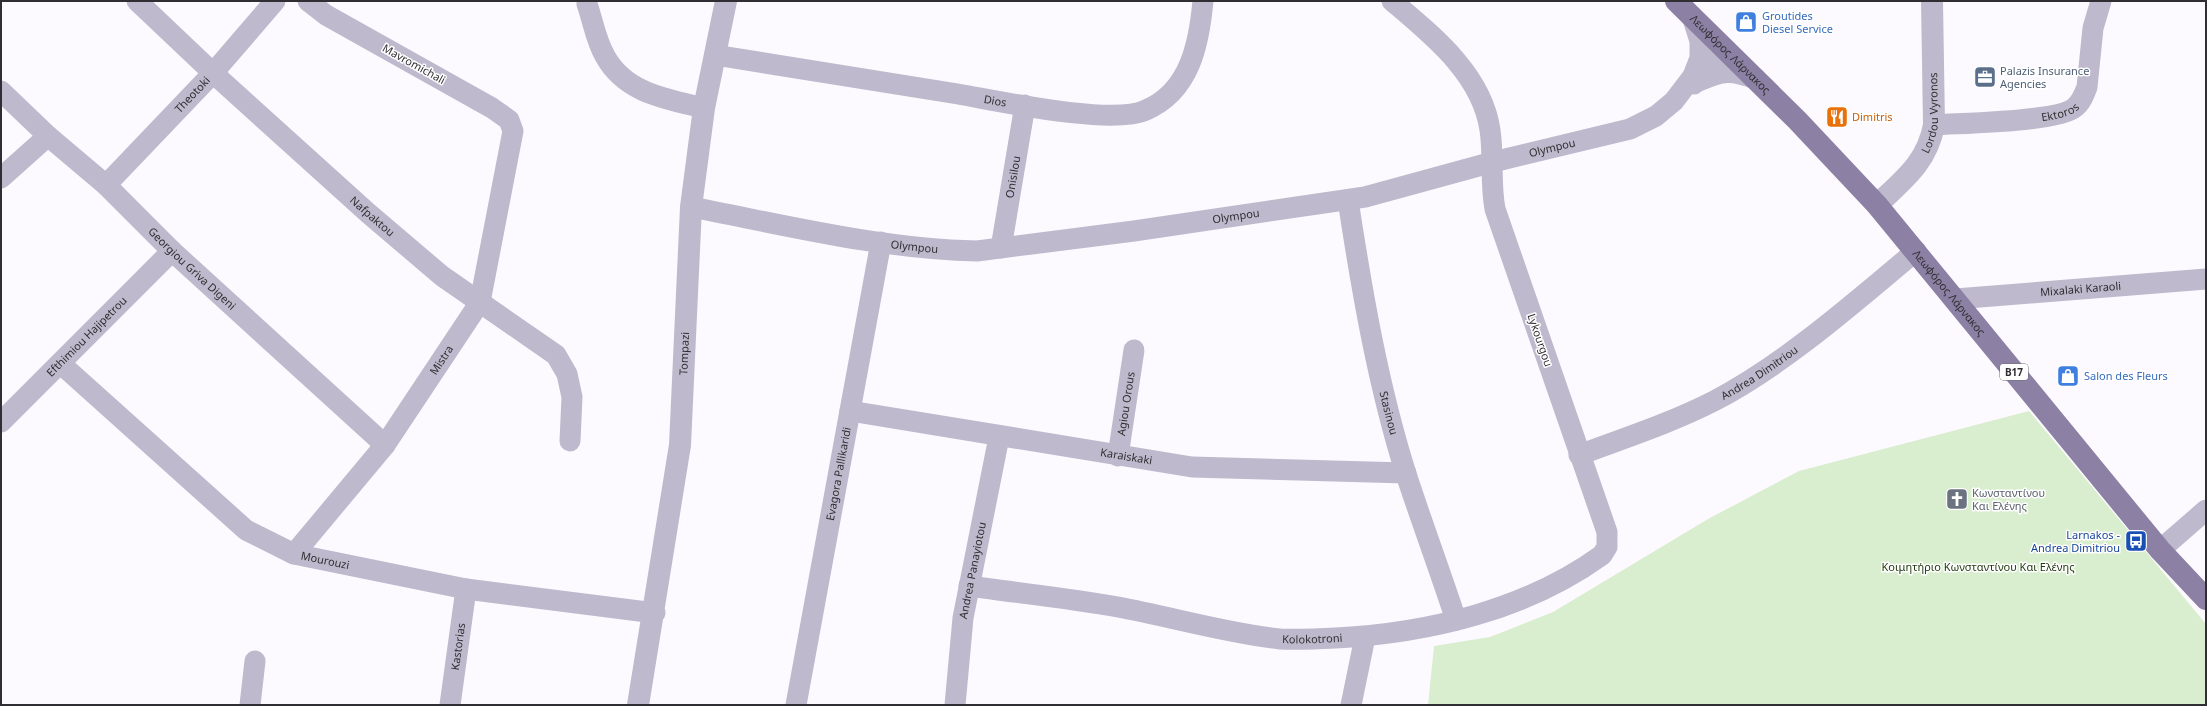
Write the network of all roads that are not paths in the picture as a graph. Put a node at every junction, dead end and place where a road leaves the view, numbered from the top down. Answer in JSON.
{"nodes":[{"id":1,"x":136,"y":1,"type":"edge"},
{"id":2,"x":275,"y":1,"type":"edge"},
{"id":3,"x":308,"y":1,"type":"edge"},
{"id":4,"x":726,"y":1,"type":"edge"},
{"id":5,"x":1204,"y":1,"type":"edge"},
{"id":6,"x":1392,"y":1,"type":"edge"},
{"id":7,"x":1676,"y":1,"type":"edge"},
{"id":8,"x":1932,"y":1,"type":"edge"},
{"id":9,"x":2101,"y":1,"type":"edge"},
{"id":10,"x":587,"y":4,"type":"dead end"},
{"id":11,"x":1692,"y":16,"type":"junction"},
{"id":12,"x":1726,"y":50,"type":"junction"},
{"id":13,"x":715,"y":55,"type":"junction"},
{"id":14,"x":212,"y":73,"type":"junction"},
{"id":15,"x":1756,"y":79,"type":"junction"},
{"id":16,"x":1696,"y":82,"type":"junction"},
{"id":17,"x":1,"y":91,"type":"edge"},
{"id":18,"x":1674,"y":102,"type":"junction"},
{"id":19,"x":1025,"y":105,"type":"junction"},
{"id":20,"x":704,"y":108,"type":"junction"},
{"id":21,"x":1934,"y":125,"type":"junction"},
{"id":22,"x":513,"y":131,"type":"joint"},
{"id":23,"x":48,"y":136,"type":"junction"},
{"id":24,"x":1493,"y":162,"type":"junction"},
{"id":25,"x":1,"y":178,"type":"edge"},
{"id":26,"x":106,"y":185,"type":"junction"},
{"id":27,"x":1348,"y":200,"type":"junction"},
{"id":28,"x":1877,"y":205,"type":"junction"},
{"id":29,"x":692,"y":207,"type":"junction"},
{"id":30,"x":881,"y":242,"type":"junction"},
{"id":31,"x":1002,"y":248,"type":"junction"},
{"id":32,"x":172,"y":251,"type":"junction"},
{"id":33,"x":1916,"y":251,"type":"junction"},
{"id":34,"x":2206,"y":279,"type":"edge"},
{"id":35,"x":1955,"y":299,"type":"junction"},
{"id":36,"x":480,"y":302,"type":"junction"},
{"id":37,"x":1134,"y":350,"type":"dead end"},
{"id":38,"x":61,"y":364,"type":"junction"},
{"id":39,"x":850,"y":411,"type":"junction"},
{"id":40,"x":1,"y":422,"type":"edge"},
{"id":41,"x":999,"y":437,"type":"junction"},
{"id":42,"x":570,"y":441,"type":"dead end"},
{"id":43,"x":386,"y":445,"type":"junction"},
{"id":44,"x":1579,"y":455,"type":"junction"},
{"id":45,"x":1118,"y":456,"type":"junction"},
{"id":46,"x":1406,"y":473,"type":"junction"},
{"id":47,"x":2206,"y":510,"type":"edge"},
{"id":48,"x":1601,"y":516,"type":"joint"},
{"id":49,"x":2160,"y":550,"type":"junction"},
{"id":50,"x":294,"y":554,"type":"junction"},
{"id":51,"x":968,"y":586,"type":"junction"},
{"id":52,"x":466,"y":589,"type":"junction"},
{"id":53,"x":2206,"y":599,"type":"edge"},
{"id":54,"x":655,"y":613,"type":"junction"},
{"id":55,"x":1456,"y":620,"type":"junction"},
{"id":56,"x":1365,"y":636,"type":"junction"},
{"id":57,"x":255,"y":661,"type":"dead end"},
{"id":58,"x":250,"y":705,"type":"edge"},
{"id":59,"x":450,"y":705,"type":"edge"},
{"id":60,"x":638,"y":705,"type":"edge"},
{"id":61,"x":796,"y":705,"type":"edge"},
{"id":62,"x":955,"y":705,"type":"edge"},
{"id":63,"x":1351,"y":705,"type":"edge"}],
"edges":[{"from":1,"to":14,"type":"street","name":"Nafpaktou"},
{"from":2,"to":14,"type":"street","name":"Theotoki"},
{"from":3,"to":22,"type":"street","name":"Mavromichali"},
{"from":4,"to":13,"type":"street","name":"Tompazi"},
{"from":5,"to":19,"type":"street","name":"Dios"},
{"from":6,"to":24,"type":"street","name":"Lykourgou"},
{"from":7,"to":11,"type":"main road","name":"Λεωφόρος Λάρνακος","number":"B17"},
{"from":8,"to":21,"type":"street","name":"Lordou Vyronos"},
{"from":9,"to":21,"type":"street","name":"Ektoros"},
{"from":10,"to":20,"type":"street"},
{"from":11,"to":12,"type":"main road","name":"Λεωφόρος Λάρνακος","number":"B17"},
{"from":11,"to":18,"type":"street","name":"Olympou"},
{"from":12,"to":15,"type":"main road","name":"Λεωφόρος Λάρνακος","number":"B17"},
{"from":12,"to":16,"type":"street"},
{"from":13,"to":19,"type":"street","name":"Dios"},
{"from":13,"to":20,"type":"street","name":"Tompazi"},
{"from":14,"to":26,"type":"street","name":"Theotoki"},
{"from":14,"to":36,"type":"street","name":"Nafpaktou"},
{"from":15,"to":16,"type":"street"},
{"from":15,"to":28,"type":"main road","name":"Λεωφόρος Λάρνακος","number":"B17"},
{"from":16,"to":18,"type":"street"},
{"from":17,"to":23,"type":"street","name":"Georgiou Griva Digeni"},
{"from":18,"to":24,"type":"street","name":"Olympou"},
{"from":19,"to":31,"type":"street","name":"Onisilou"},
{"from":20,"to":29,"type":"street","name":"Tompazi"},
{"from":21,"to":28,"type":"street","name":"Lordou Vyronos"},
{"from":22,"to":36,"type":"street","name":"Mistra"},
{"from":23,"to":25,"type":"street"},
{"from":23,"to":26,"type":"street","name":"Georgiou Griva Digeni"},
{"from":24,"to":27,"type":"street","name":"Olympou"},
{"from":24,"to":44,"type":"street","name":"Lykourgou"},
{"from":26,"to":32,"type":"street","name":"Georgiou Griva Digeni"},
{"from":27,"to":31,"type":"street","name":"Olympou"},
{"from":27,"to":46,"type":"street","name":"Stasinou"},
{"from":28,"to":33,"type":"main road","name":"Λεωφόρος Λάρνακος","number":"B17"},
{"from":29,"to":30,"type":"street","name":"Olympou"},
{"from":29,"to":54,"type":"street","name":"Tompazi"},
{"from":30,"to":31,"type":"street","name":"Olympou"},
{"from":30,"to":39,"type":"street","name":"Evagora Pallikaridi"},
{"from":32,"to":38,"type":"street","name":"Efthimiou Hajipetrou"},
{"from":32,"to":43,"type":"street","name":"Georgiou Griva Digeni"},
{"from":33,"to":35,"type":"main road","name":"Λεωφόρος Λάρνακος","number":"B17"},
{"from":33,"to":44,"type":"street","name":"Andrea Dimitriou"},
{"from":34,"to":35,"type":"street","name":"Mixalaki Karaoli"},
{"from":35,"to":49,"type":"main road","name":"Λεωφόρος Λάρνακος","number":"B17"},
{"from":36,"to":42,"type":"street","name":"Nafpaktou"},
{"from":36,"to":43,"type":"street","name":"Mistra"},
{"from":37,"to":45,"type":"street","name":"Agiou Orous"},
{"from":38,"to":40,"type":"street","name":"Efthimiou Hajipetrou"},
{"from":38,"to":50,"type":"street","name":"Mourouzi"},
{"from":39,"to":41,"type":"street","name":"Karaiskaki"},
{"from":39,"to":61,"type":"street","name":"Evagora Pallikaridi"},
{"from":41,"to":45,"type":"street","name":"Karaiskaki"},
{"from":41,"to":51,"type":"street","name":"Andrea Panayiotou"},
{"from":43,"to":50,"type":"street","name":"Mistra"},
{"from":44,"to":48,"type":"street","name":"Lykourgou"},
{"from":45,"to":46,"type":"street","name":"Karaiskaki"},
{"from":46,"to":55,"type":"street","name":"Stasinou"},
{"from":47,"to":49,"type":"street"},
{"from":48,"to":55,"type":"street","name":"Kolokotroni"},
{"from":49,"to":53,"type":"main road","name":"Λεωφόρος Λάρνακος","number":"B17"},
{"from":50,"to":52,"type":"street","name":"Mourouzi"},
{"from":51,"to":56,"type":"street","name":"Kolokotroni"},
{"from":51,"to":62,"type":"street","name":"Andrea Panayiotou"},
{"from":52,"to":54,"type":"street","name":"Mourouzi"},
{"from":52,"to":59,"type":"street","name":"Kastorias"},
{"from":54,"to":60,"type":"street","name":"Tompazi"},
{"from":55,"to":56,"type":"street","name":"Kolokotroni"},
{"from":56,"to":63,"type":"street"},
{"from":57,"to":58,"type":"street"}]}
